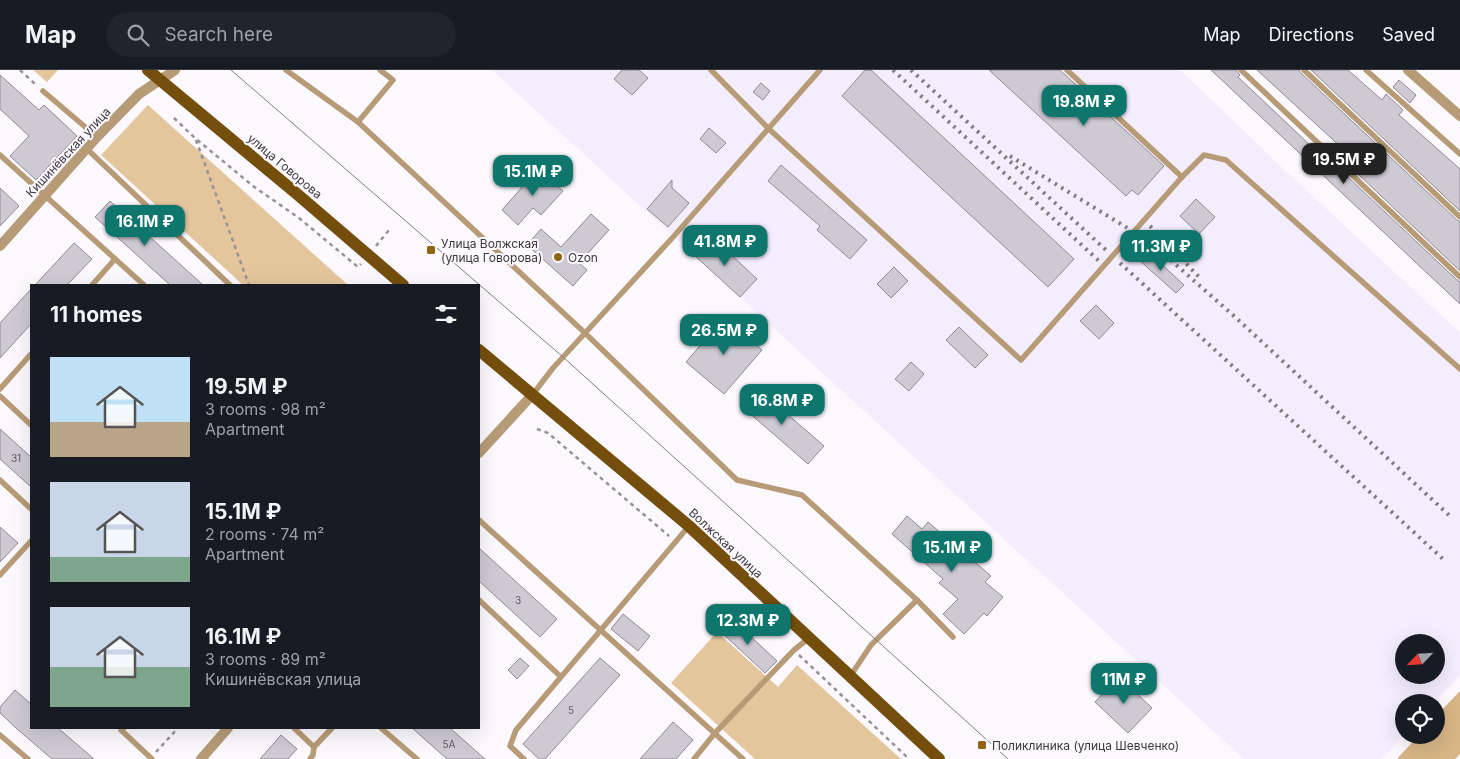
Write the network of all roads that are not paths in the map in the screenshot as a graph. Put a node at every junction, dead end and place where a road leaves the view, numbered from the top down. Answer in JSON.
{"nodes":[{"id":1,"x":148,"y":70,"type":"edge"},
{"id":2,"x":175,"y":70,"type":"edge"},
{"id":3,"x":286,"y":70,"type":"edge"},
{"id":4,"x":380,"y":70,"type":"edge"},
{"id":5,"x":711,"y":70,"type":"edge"},
{"id":6,"x":820,"y":70,"type":"edge"},
{"id":7,"x":1067,"y":70,"type":"edge"},
{"id":8,"x":1241,"y":70,"type":"edge"},
{"id":9,"x":1304,"y":70,"type":"edge"},
{"id":10,"x":1366,"y":70,"type":"edge"},
{"id":11,"x":1408,"y":70,"type":"edge"},
{"id":12,"x":160,"y":80,"type":"junction"},
{"id":13,"x":43,"y":91,"type":"road end"},
{"id":14,"x":1460,"y":116,"type":"edge"},
{"id":15,"x":358,"y":122,"type":"junction"},
{"id":16,"x":769,"y":129,"type":"junction"},
{"id":17,"x":96,"y":138,"type":"junction"},
{"id":18,"x":87,"y":148,"type":"junction"},
{"id":19,"x":1460,"y":154,"type":"edge"},
{"id":20,"x":0,"y":155,"type":"edge"},
{"id":21,"x":1182,"y":177,"type":"junction"},
{"id":22,"x":44,"y":196,"type":"junction"},
{"id":23,"x":1460,"y":217,"type":"edge"},
{"id":24,"x":0,"y":246,"type":"edge"},
{"id":25,"x":115,"y":259,"type":"junction"},
{"id":26,"x":1460,"y":276,"type":"edge"},
{"id":27,"x":93,"y":284,"type":"edge"},
{"id":28,"x":143,"y":284,"type":"edge"},
{"id":29,"x":229,"y":284,"type":"edge"},
{"id":30,"x":402,"y":284,"type":"edge"},
{"id":31,"x":585,"y":333,"type":"junction"},
{"id":32,"x":480,"y":351,"type":"edge"},
{"id":33,"x":30,"y":355,"type":"edge"},
{"id":34,"x":1460,"y":369,"type":"edge"},
{"id":35,"x":0,"y":389,"type":"edge"},
{"id":36,"x":532,"y":395,"type":"junction"},
{"id":37,"x":0,"y":396,"type":"edge"},
{"id":38,"x":30,"y":424,"type":"edge"},
{"id":39,"x":480,"y":453,"type":"edge"},
{"id":40,"x":0,"y":480,"type":"edge"},
{"id":41,"x":30,"y":509,"type":"edge"},
{"id":42,"x":480,"y":521,"type":"edge"},
{"id":43,"x":689,"y":526,"type":"junction"},
{"id":44,"x":30,"y":542,"type":"edge"},
{"id":45,"x":0,"y":575,"type":"edge"},
{"id":46,"x":917,"y":600,"type":"junction"},
{"id":47,"x":480,"y":601,"type":"edge"},
{"id":48,"x":600,"y":630,"type":"junction"},
{"id":49,"x":953,"y":637,"type":"dead end"},
{"id":50,"x":809,"y":638,"type":"junction"},
{"id":51,"x":560,"y":676,"type":"junction"},
{"id":52,"x":850,"y":676,"type":"junction"},
{"id":53,"x":122,"y":729,"type":"edge"},
{"id":54,"x":227,"y":729,"type":"edge"},
{"id":55,"x":295,"y":729,"type":"edge"},
{"id":56,"x":331,"y":729,"type":"edge"},
{"id":57,"x":382,"y":729,"type":"edge"},
{"id":58,"x":715,"y":733,"type":"junction"},
{"id":59,"x":0,"y":735,"type":"edge"},
{"id":60,"x":314,"y":748,"type":"junction"},
{"id":61,"x":152,"y":758,"type":"edge"},
{"id":62,"x":28,"y":759,"type":"edge"},
{"id":63,"x":201,"y":759,"type":"edge"},
{"id":64,"x":310,"y":759,"type":"edge"},
{"id":65,"x":417,"y":759,"type":"edge"},
{"id":66,"x":524,"y":759,"type":"edge"},
{"id":67,"x":694,"y":759,"type":"edge"},
{"id":68,"x":743,"y":759,"type":"edge"},
{"id":69,"x":939,"y":759,"type":"edge"}],
"edges":[{"from":1,"to":12,"type":"main road","name":"улица Говорова"},
{"from":2,"to":12,"type":"street","name":"Кишинёвская улица"},
{"from":3,"to":15,"type":"lane"},
{"from":4,"to":15,"type":"lane"},
{"from":5,"to":16,"type":"lane"},
{"from":6,"to":16,"type":"lane"},
{"from":7,"to":21,"type":"lane"},
{"from":8,"to":26,"type":"lane"},
{"from":9,"to":23,"type":"lane"},
{"from":10,"to":19,"type":"lane"},
{"from":11,"to":14,"type":"street"},
{"from":12,"to":17,"type":"street","name":"Кишинёвская улица"},
{"from":12,"to":30,"type":"main road","name":"улица Говорова"},
{"from":13,"to":17,"type":"lane"},
{"from":15,"to":31,"type":"lane"},
{"from":16,"to":21,"type":"lane"},
{"from":16,"to":31,"type":"lane"},
{"from":17,"to":18,"type":"street","name":"Кишинёвская улица"},
{"from":18,"to":22,"type":"street","name":"Кишинёвская улица"},
{"from":18,"to":29,"type":"lane"},
{"from":20,"to":22,"type":"lane"},
{"from":21,"to":34,"type":"lane"},
{"from":22,"to":24,"type":"street","name":"Кишинёвская улица"},
{"from":22,"to":25,"type":"lane"},
{"from":25,"to":27,"type":"lane"},
{"from":25,"to":28,"type":"lane"},
{"from":31,"to":36,"type":"lane"},
{"from":31,"to":46,"type":"lane"},
{"from":32,"to":36,"type":"main road"},
{"from":33,"to":35,"type":"lane"},
{"from":36,"to":39,"type":"street"},
{"from":36,"to":43,"type":"main road","name":"Волжская улица"},
{"from":37,"to":38,"type":"lane"},
{"from":40,"to":41,"type":"lane"},
{"from":42,"to":48,"type":"lane"},
{"from":43,"to":48,"type":"lane"},
{"from":43,"to":50,"type":"main road","name":"Волжская улица"},
{"from":44,"to":45,"type":"lane"},
{"from":46,"to":49,"type":"lane"},
{"from":46,"to":52,"type":"lane"},
{"from":47,"to":51,"type":"lane"},
{"from":48,"to":51,"type":"lane"},
{"from":48,"to":58,"type":"lane"},
{"from":50,"to":52,"type":"main road","name":"Волжская улица"},
{"from":50,"to":58,"type":"lane"},
{"from":51,"to":66,"type":"lane"},
{"from":52,"to":69,"type":"main road","name":"Волжская улица"},
{"from":53,"to":61,"type":"lane"},
{"from":54,"to":63,"type":"street"},
{"from":55,"to":60,"type":"lane"},
{"from":56,"to":60,"type":"lane"},
{"from":57,"to":65,"type":"lane"},
{"from":58,"to":67,"type":"lane"},
{"from":58,"to":68,"type":"lane"},
{"from":59,"to":62,"type":"lane"},
{"from":60,"to":64,"type":"lane"}]}
